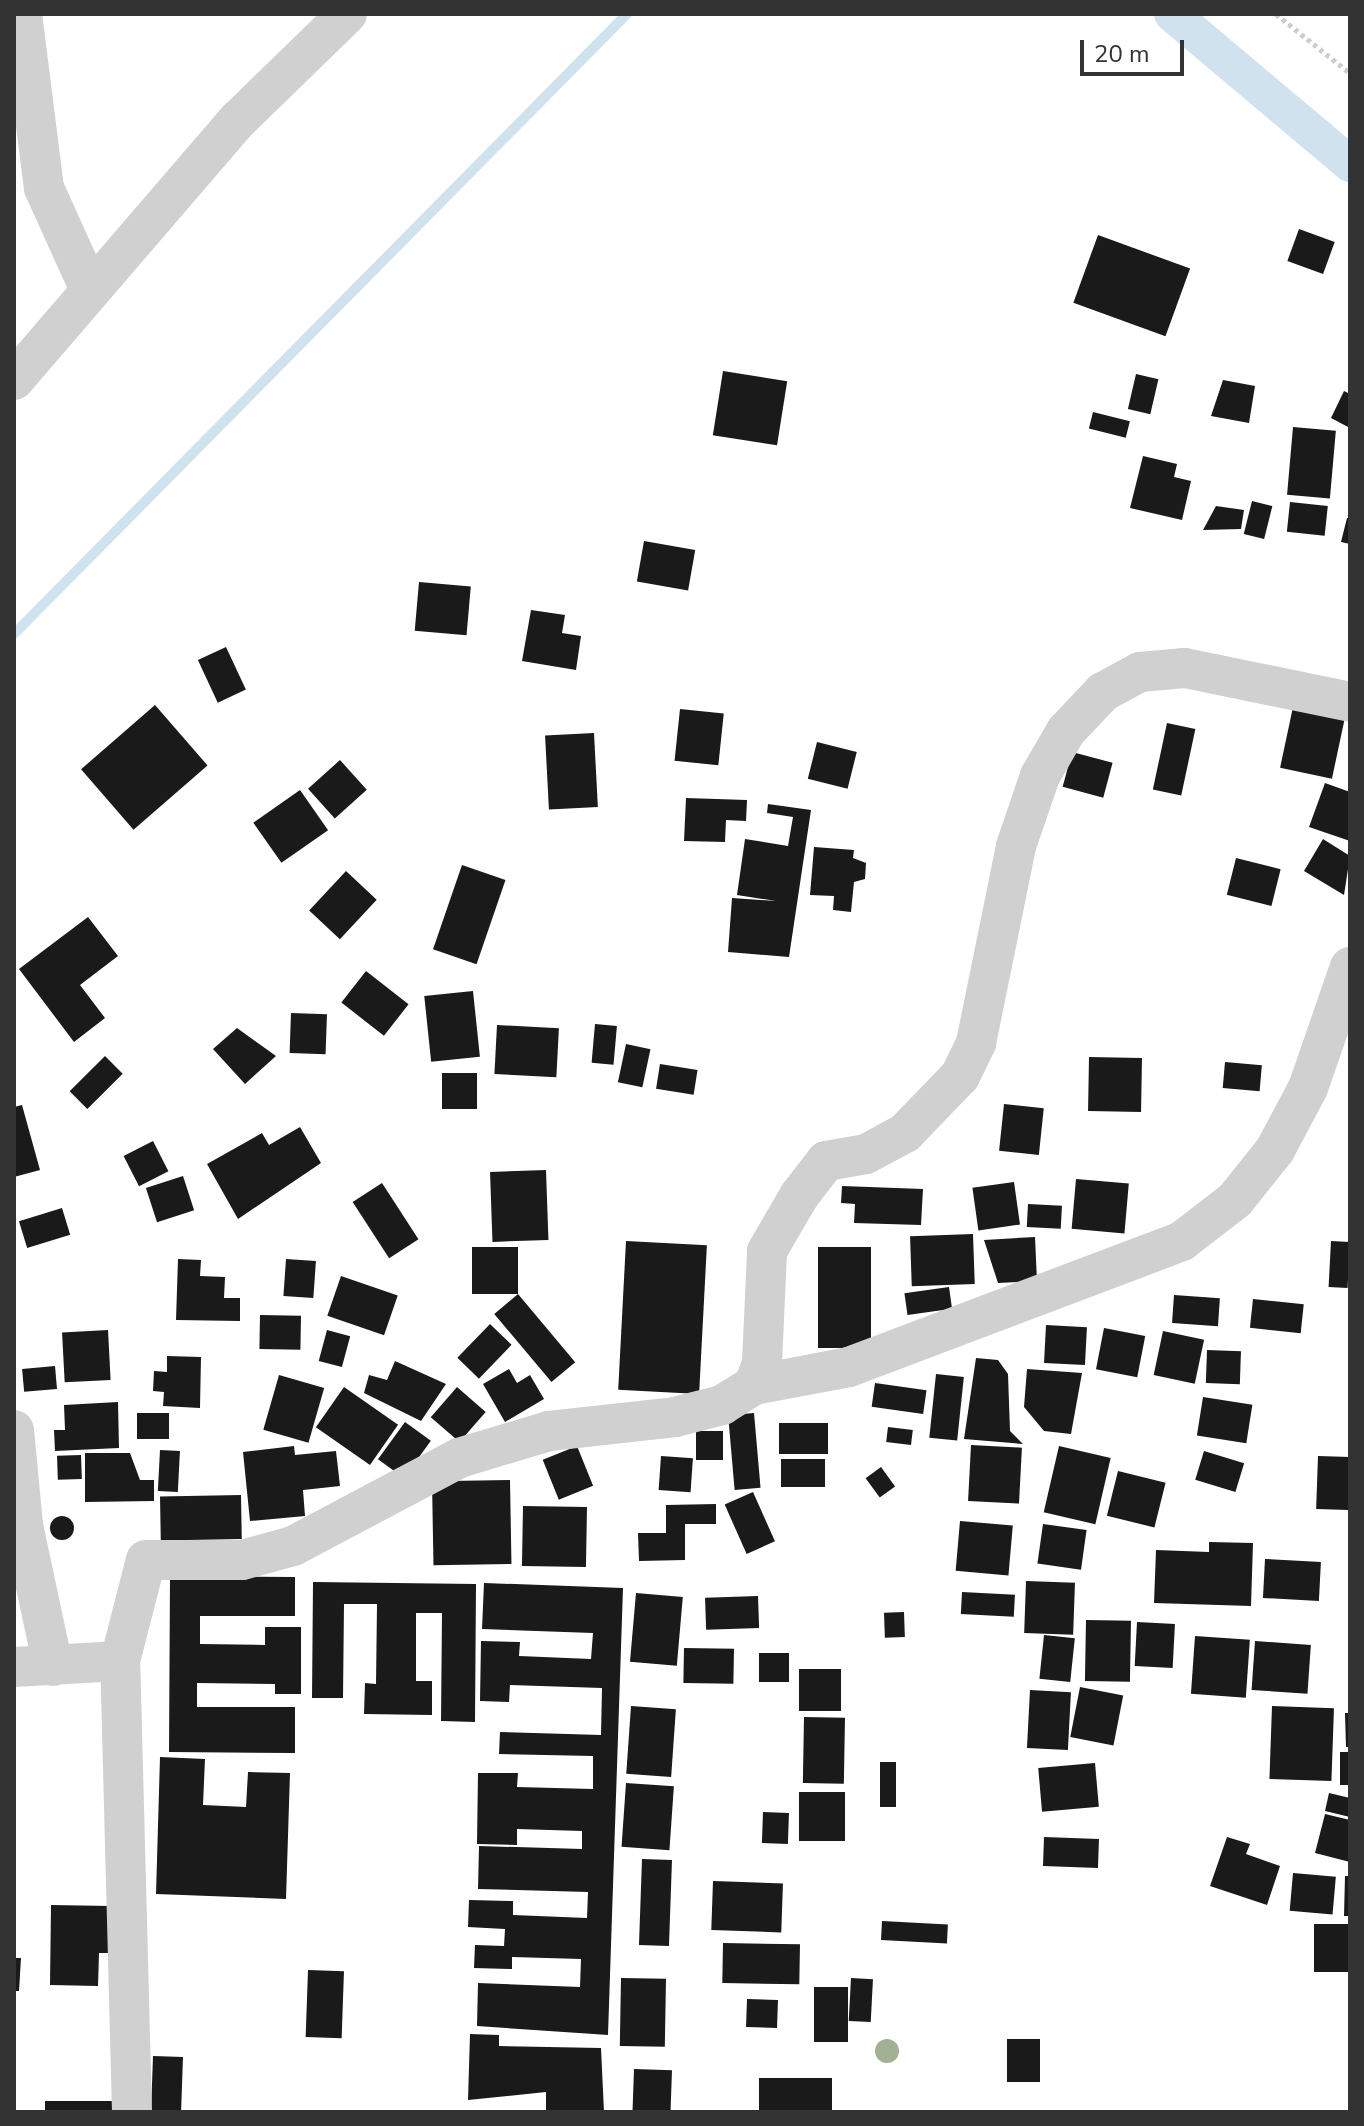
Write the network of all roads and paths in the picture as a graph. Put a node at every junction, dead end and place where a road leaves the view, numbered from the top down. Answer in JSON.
{"nodes":[{"id":1,"x":22,"y":14,"type":"edge"},
{"id":2,"x":347,"y":14,"type":"edge"},
{"id":3,"x":1276,"y":14,"type":"edge"},
{"id":4,"x":1350,"y":73,"type":"edge"},
{"id":5,"x":29,"y":187,"type":"edge"},
{"id":6,"x":90,"y":290,"type":"junction"},
{"id":7,"x":14,"y":380,"type":"edge"},
{"id":8,"x":1350,"y":702,"type":"edge"},
{"id":9,"x":1350,"y":967,"type":"edge"},
{"id":10,"x":754,"y":1385,"type":"junction"},
{"id":11,"x":14,"y":1430,"type":"edge"},
{"id":12,"x":120,"y":1661,"type":"junction"},
{"id":13,"x":33,"y":1667,"type":"edge"},
{"id":14,"x":132,"y":2112,"type":"edge"}],
"edges":[{"from":1,"to":5,"type":"street"},
{"from":2,"to":6,"type":"street"},
{"from":3,"to":4,"type":"path"},
{"from":5,"to":6,"type":"street"},
{"from":6,"to":7,"type":"street"},
{"from":8,"to":10,"type":"street"},
{"from":9,"to":10,"type":"street"},
{"from":10,"to":12,"type":"street"},
{"from":11,"to":13,"type":"street"},
{"from":12,"to":13,"type":"street"},
{"from":12,"to":14,"type":"street"}]}
